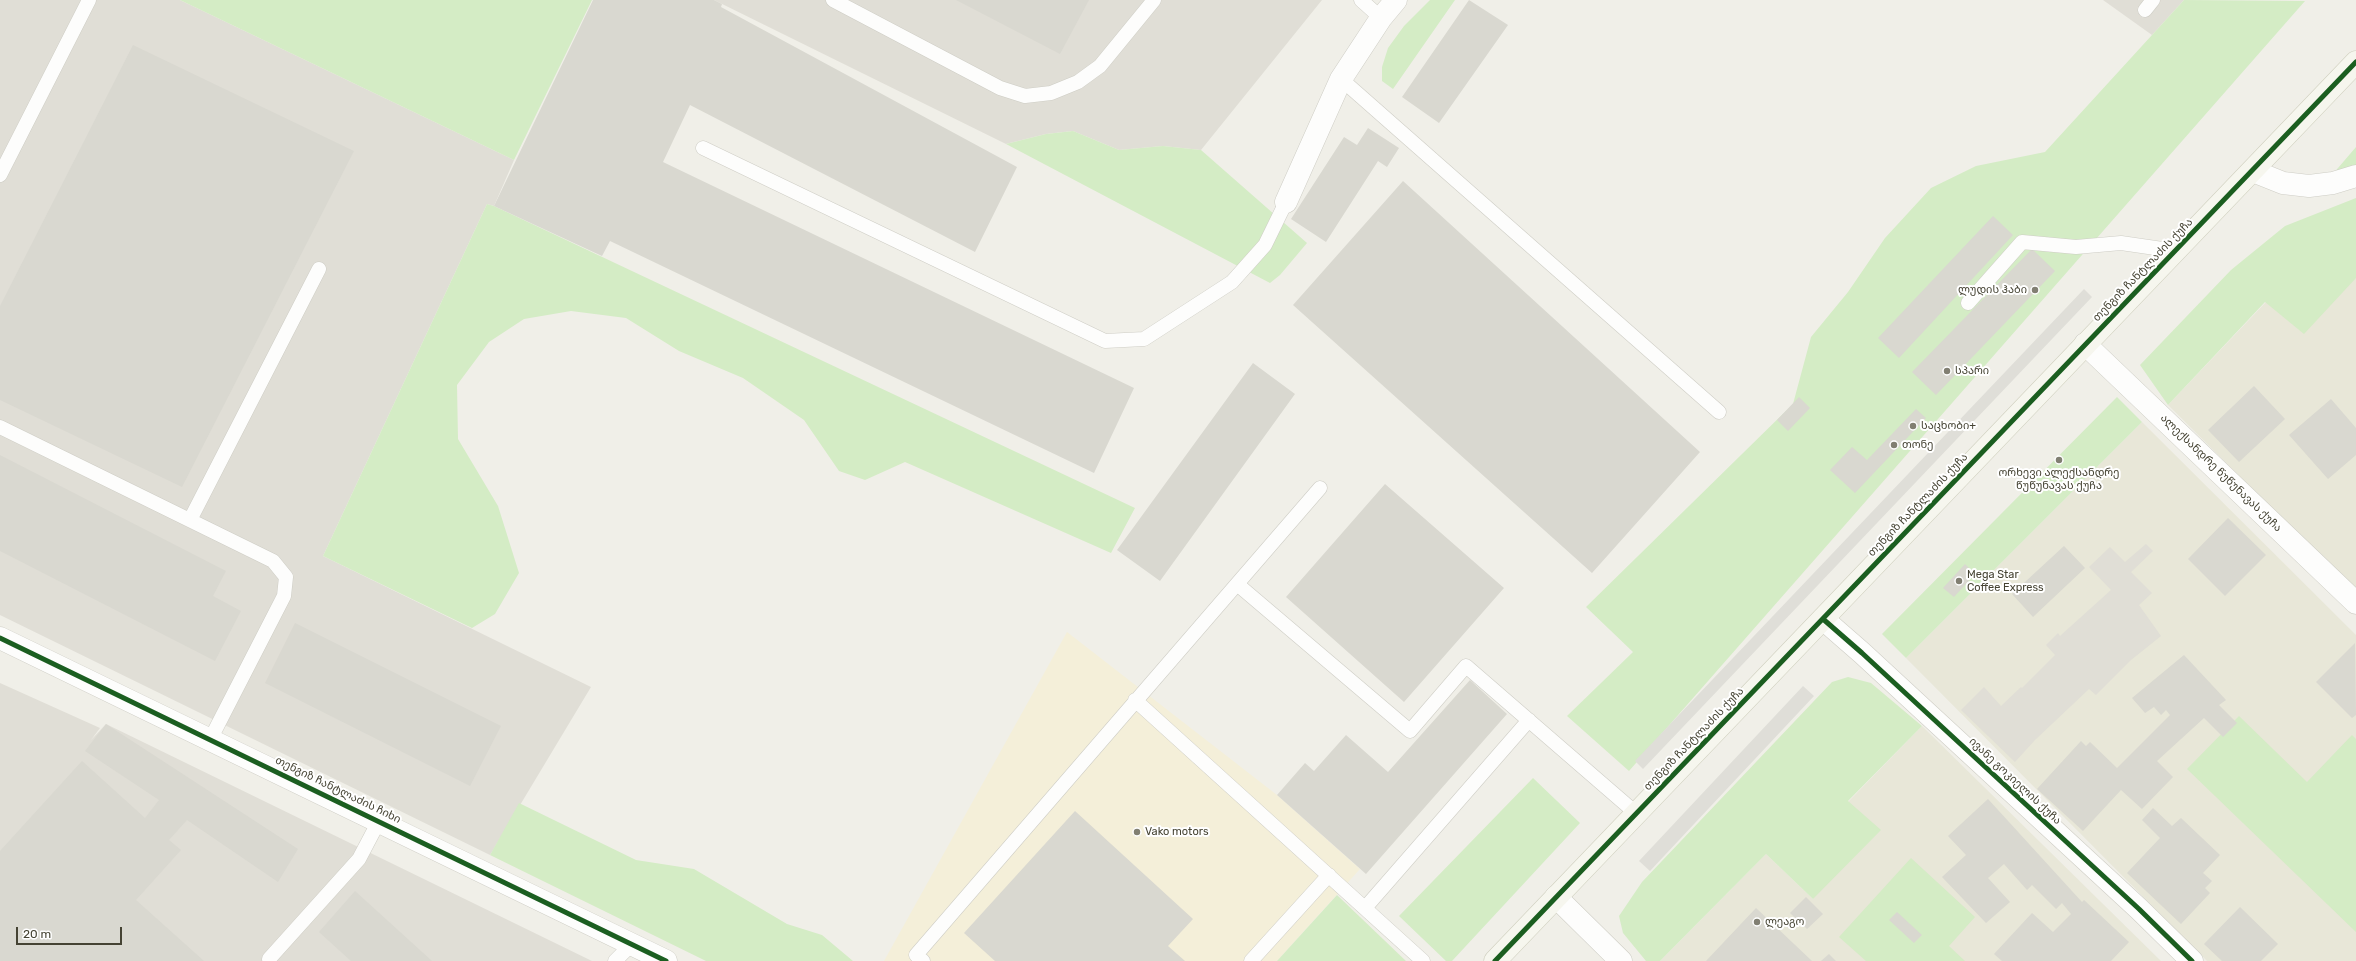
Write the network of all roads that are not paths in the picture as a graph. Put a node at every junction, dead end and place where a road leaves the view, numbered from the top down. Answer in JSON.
{"nodes":[{"id":1,"x":89,"y":0,"type":"edge"},
{"id":2,"x":833,"y":0,"type":"edge"},
{"id":3,"x":1154,"y":0,"type":"edge"},
{"id":4,"x":1361,"y":0,"type":"edge"},
{"id":5,"x":1396,"y":0,"type":"edge"},
{"id":6,"x":1381,"y":18,"type":"junction"},
{"id":7,"x":2356,"y":62,"type":"edge"},
{"id":8,"x":1341,"y":79,"type":"junction"},
{"id":9,"x":703,"y":148,"type":"dead end"},
{"id":10,"x":1,"y":168,"type":"edge"},
{"id":11,"x":2253,"y":171,"type":"junction"},
{"id":12,"x":2356,"y":176,"type":"edge"},
{"id":13,"x":1286,"y":202,"type":"joint"},
{"id":14,"x":2176,"y":251,"type":"junction"},
{"id":15,"x":319,"y":269,"type":"dead end"},
{"id":16,"x":1968,"y":303,"type":"dead end"},
{"id":17,"x":2085,"y":344,"type":"junction"},
{"id":18,"x":1719,"y":412,"type":"dead end"},
{"id":19,"x":0,"y":427,"type":"edge"},
{"id":20,"x":1320,"y":488,"type":"dead end"},
{"id":21,"x":190,"y":520,"type":"junction"},
{"id":22,"x":1237,"y":584,"type":"junction"},
{"id":23,"x":2356,"y":603,"type":"edge"},
{"id":24,"x":1823,"y":619,"type":"junction"},
{"id":25,"x":0,"y":638,"type":"edge"},
{"id":26,"x":1135,"y":700,"type":"junction"},
{"id":27,"x":1529,"y":720,"type":"junction"},
{"id":28,"x":210,"y":740,"type":"junction"},
{"id":29,"x":1636,"y":814,"type":"junction"},
{"id":30,"x":379,"y":821,"type":"junction"},
{"id":31,"x":1329,"y":875,"type":"junction"},
{"id":32,"x":1556,"y":897,"type":"junction"},
{"id":33,"x":1365,"y":908,"type":"junction"},
{"id":34,"x":632,"y":944,"type":"junction"},
{"id":35,"x":269,"y":959,"type":"dead end"},
{"id":36,"x":615,"y":961,"type":"edge"},
{"id":37,"x":666,"y":961,"type":"edge"},
{"id":38,"x":923,"y":961,"type":"edge"},
{"id":39,"x":1252,"y":961,"type":"edge"},
{"id":40,"x":1424,"y":961,"type":"edge"},
{"id":41,"x":1495,"y":961,"type":"edge"},
{"id":42,"x":1621,"y":961,"type":"edge"},
{"id":43,"x":2192,"y":961,"type":"edge"}],
"edges":[{"from":1,"to":10,"type":"lane"},
{"from":2,"to":3,"type":"lane"},
{"from":4,"to":6,"type":"lane"},
{"from":5,"to":6,"type":"street"},
{"from":6,"to":8,"type":"street"},
{"from":7,"to":11,"type":"street","name":"თენგიზ ჩანტლაძის ქუჩა"},
{"from":8,"to":13,"type":"street"},
{"from":8,"to":18,"type":"lane"},
{"from":9,"to":13,"type":"lane"},
{"from":11,"to":12,"type":"street"},
{"from":11,"to":14,"type":"street","name":"თენგიზ ჩანტლაძის ქუჩა"},
{"from":14,"to":16,"type":"lane"},
{"from":14,"to":17,"type":"street","name":"თენგიზ ჩანტლაძის ქუჩა"},
{"from":15,"to":21,"type":"lane"},
{"from":17,"to":23,"type":"street","name":"ალექსანდრე წუწუნავას ქუჩა"},
{"from":17,"to":24,"type":"street","name":"თენგიზ ჩანტლაძის ქუჩა"},
{"from":19,"to":21,"type":"lane"},
{"from":20,"to":22,"type":"lane"},
{"from":21,"to":28,"type":"lane"},
{"from":22,"to":26,"type":"lane"},
{"from":22,"to":27,"type":"lane"},
{"from":24,"to":29,"type":"street","name":"თენგიზ ჩანტლაძის ქუჩა"},
{"from":24,"to":43,"type":"street","name":"ივანე გოკიელის ქუჩა"},
{"from":25,"to":28,"type":"street","name":"თენგიზ ჩანტლაძის ჩიხი"},
{"from":26,"to":31,"type":"lane"},
{"from":26,"to":38,"type":"lane"},
{"from":27,"to":29,"type":"lane"},
{"from":27,"to":33,"type":"lane"},
{"from":28,"to":30,"type":"street","name":"თენგიზ ჩანტლაძის ჩიხი"},
{"from":29,"to":32,"type":"street","name":"თენგიზ ჩანტლაძის ქუჩა"},
{"from":30,"to":34,"type":"street","name":"თენგიზ ჩანტლაძის ჩიხი"},
{"from":30,"to":35,"type":"lane"},
{"from":31,"to":33,"type":"lane"},
{"from":31,"to":39,"type":"lane"},
{"from":32,"to":41,"type":"street","name":"თენგიზ ჩანტლაძის ქუჩა"},
{"from":32,"to":42,"type":"street"},
{"from":33,"to":40,"type":"lane"},
{"from":34,"to":36,"type":"lane"},
{"from":34,"to":37,"type":"street","name":"თენგიზ ჩანტლაძის ჩიხი"}]}
